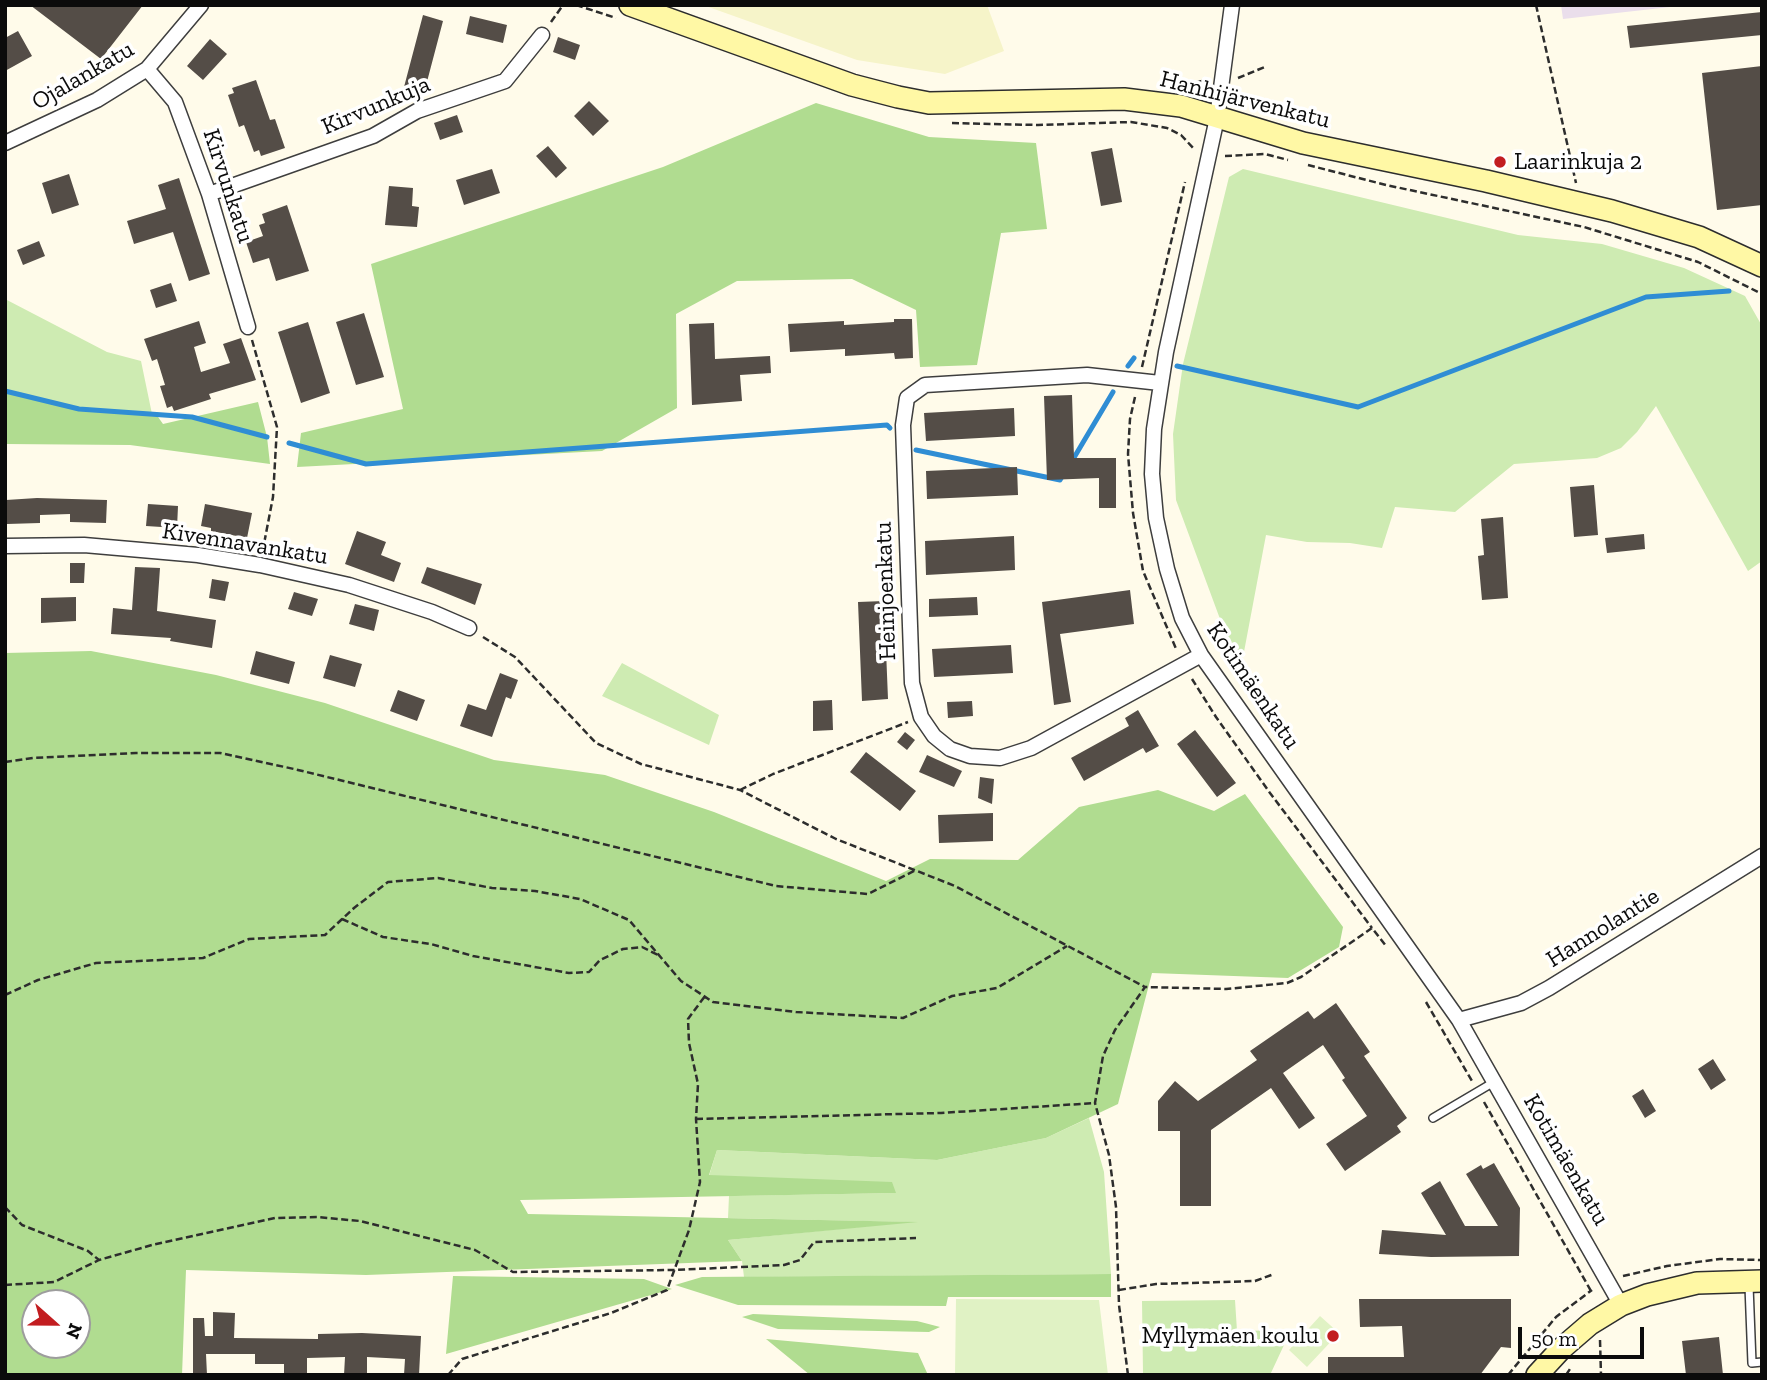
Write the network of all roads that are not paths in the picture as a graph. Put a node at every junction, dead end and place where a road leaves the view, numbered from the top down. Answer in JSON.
{"nodes":[{"id":1,"x":201,"y":5,"type":"edge"},
{"id":2,"x":630,"y":5,"type":"edge"},
{"id":3,"x":1232,"y":5,"type":"edge"},
{"id":4,"x":542,"y":35,"type":"road end"},
{"id":5,"x":147,"y":69,"type":"junction"},
{"id":6,"x":1217,"y":118,"type":"junction"},
{"id":7,"x":5,"y":143,"type":"edge"},
{"id":8,"x":209,"y":194,"type":"junction"},
{"id":9,"x":1762,"y":266,"type":"edge"},
{"id":10,"x":248,"y":327,"type":"road end"},
{"id":11,"x":1160,"y":383,"type":"junction"},
{"id":12,"x":5,"y":546,"type":"edge"},
{"id":13,"x":469,"y":628,"type":"road end"},
{"id":14,"x":1201,"y":655,"type":"junction"},
{"id":15,"x":1762,"y":856,"type":"edge"},
{"id":16,"x":1459,"y":1020,"type":"junction"},
{"id":17,"x":1494,"y":1082,"type":"junction"},
{"id":18,"x":1433,"y":1118,"type":"dead end"},
{"id":19,"x":1755,"y":1281,"type":"edge"},
{"id":20,"x":1621,"y":1305,"type":"junction"},
{"id":21,"x":1762,"y":1362,"type":"edge"},
{"id":22,"x":1536,"y":1375,"type":"edge"}],
"edges":[{"from":1,"to":5,"type":"street","name":"Ojalankatu"},
{"from":2,"to":6,"type":"street","name":"Hanhijärvenkatu"},
{"from":3,"to":6,"type":"street","name":"Kotimäenkatu"},
{"from":4,"to":8,"type":"street","name":"Kirvunkuja"},
{"from":5,"to":7,"type":"street","name":"Ojalankatu"},
{"from":5,"to":8,"type":"street","name":"Kirvunkatu"},
{"from":6,"to":9,"type":"street","name":"Hanhijärvenkatu"},
{"from":6,"to":11,"type":"street","name":"Kotimäenkatu"},
{"from":8,"to":10,"type":"street","name":"Kirvunkatu"},
{"from":11,"to":14,"type":"street","name":"Kotimäenkatu"},
{"from":11,"to":14,"type":"street","name":"Heinjoenkatu"},
{"from":12,"to":13,"type":"street","name":"Kivennavankatu"},
{"from":14,"to":16,"type":"street","name":"Kotimäenkatu"},
{"from":15,"to":16,"type":"street","name":"Hannolantie"},
{"from":16,"to":17,"type":"street","name":"Kotimäenkatu"},
{"from":17,"to":18,"type":"lane"},
{"from":17,"to":20,"type":"street","name":"Kotimäenkatu"},
{"from":19,"to":20,"type":"street"},
{"from":19,"to":21,"type":"lane"},
{"from":20,"to":22,"type":"street"}]}
